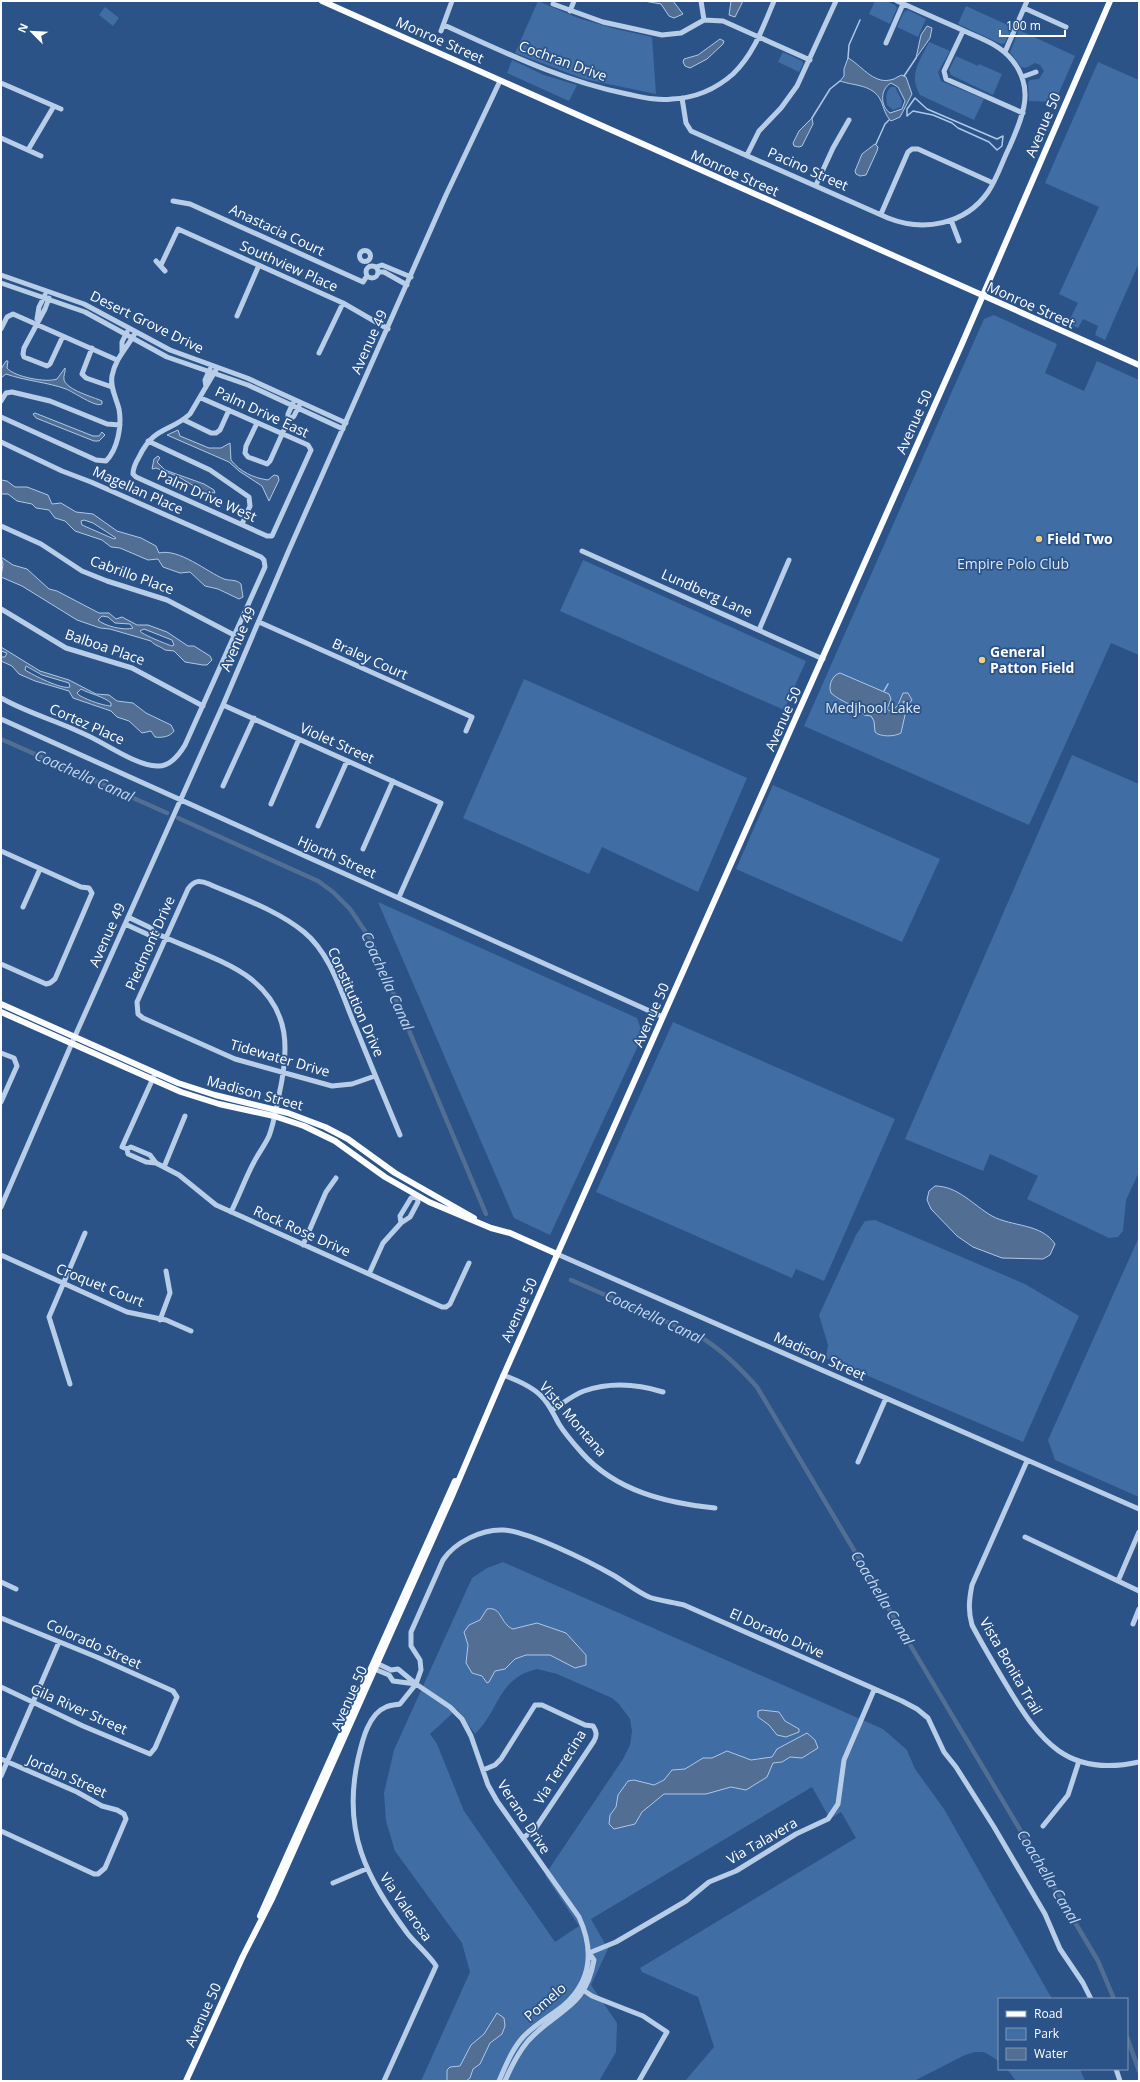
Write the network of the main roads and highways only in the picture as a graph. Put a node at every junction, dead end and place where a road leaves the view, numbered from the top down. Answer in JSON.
{"nodes":[{"id":1,"x":322,"y":1,"type":"edge"},
{"id":2,"x":1110,"y":1,"type":"edge"},
{"id":3,"x":983,"y":296,"type":"junction"},
{"id":4,"x":1139,"y":365,"type":"edge"},
{"id":5,"x":1,"y":1004,"type":"edge"},
{"id":6,"x":1,"y":1012,"type":"edge"},
{"id":7,"x":491,"y":1228,"type":"junction"},
{"id":8,"x":557,"y":1254,"type":"junction"},
{"id":9,"x":186,"y":2081,"type":"edge"}],
"edges":[{"from":1,"to":3,"type":"main road","name":"Monroe Street"},
{"from":2,"to":3,"type":"main road","name":"Avenue 50"},
{"from":3,"to":4,"type":"main road","name":"Monroe Street"},
{"from":3,"to":8,"type":"main road","name":"Avenue 50"},
{"from":5,"to":7,"type":"main road","name":"Madison Street"},
{"from":6,"to":7,"type":"main road","name":"Madison Street"},
{"from":7,"to":8,"type":"main road","name":"Madison Street"},
{"from":8,"to":9,"type":"main road","name":"Avenue 50"}]}
